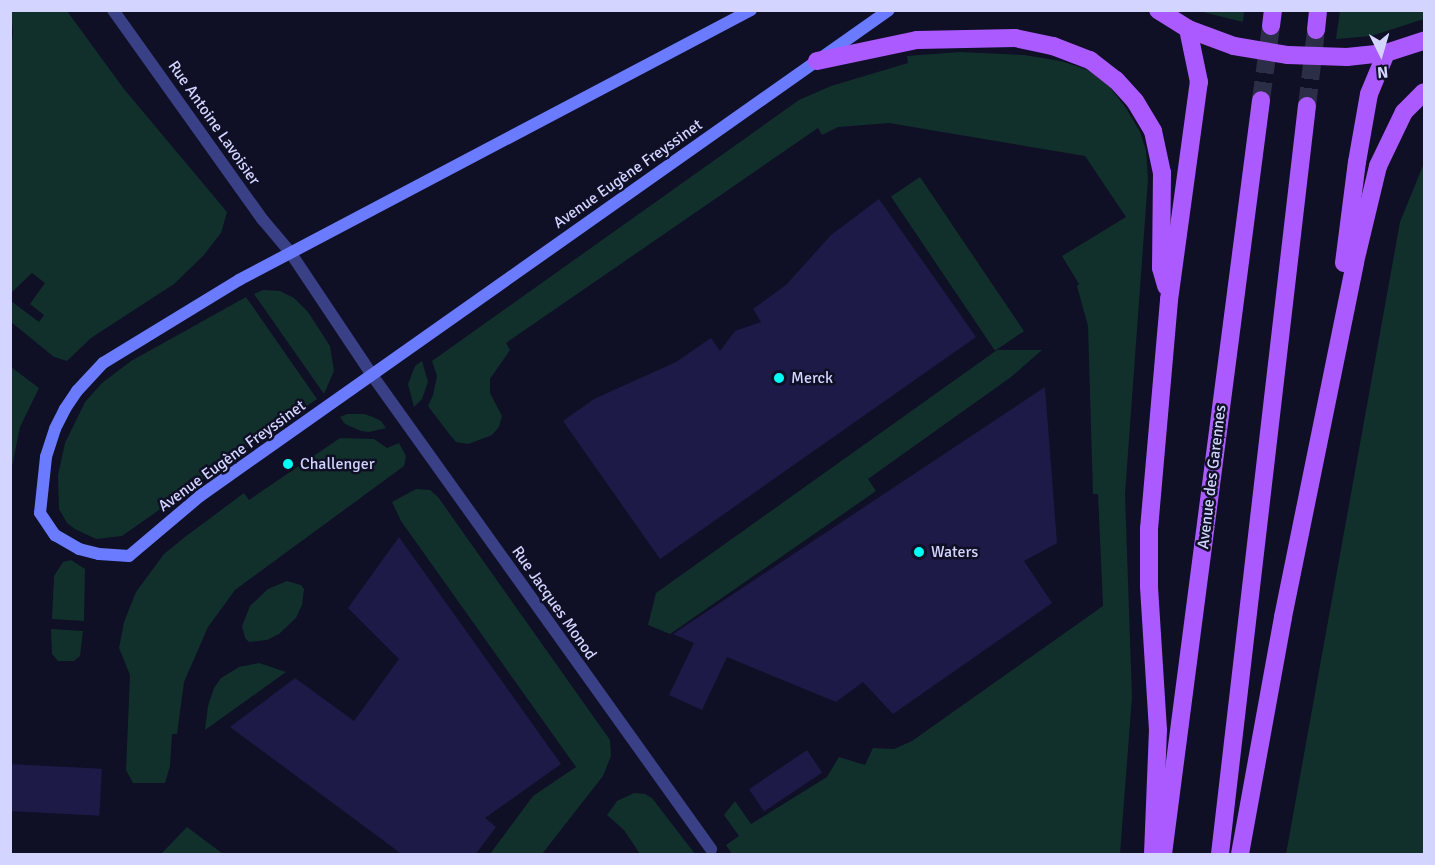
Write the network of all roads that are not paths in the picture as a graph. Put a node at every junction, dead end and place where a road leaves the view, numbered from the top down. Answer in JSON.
{"nodes":[{"id":1,"x":113,"y":10,"type":"edge"},
{"id":2,"x":751,"y":10,"type":"edge"},
{"id":3,"x":889,"y":10,"type":"edge"},
{"id":4,"x":1158,"y":10,"type":"edge"},
{"id":5,"x":1318,"y":10,"type":"edge"},
{"id":6,"x":1188,"y":29,"type":"junction"},
{"id":7,"x":1316,"y":30,"type":"tunnel mouth"},
{"id":8,"x":1425,"y":41,"type":"edge"},
{"id":9,"x":1386,"y":53,"type":"junction"},
{"id":10,"x":818,"y":61,"type":"junction"},
{"id":11,"x":1425,"y":92,"type":"edge"},
{"id":12,"x":1261,"y":100,"type":"tunnel mouth"},
{"id":13,"x":1307,"y":106,"type":"tunnel mouth"},
{"id":14,"x":290,"y":252,"type":"junction"},
{"id":15,"x":1169,"y":300,"type":"junction"},
{"id":16,"x":372,"y":375,"type":"junction"},
{"id":17,"x":1325,"y":420,"type":"junction"},
{"id":18,"x":711,"y":849,"type":"dead end"},
{"id":19,"x":1153,"y":855,"type":"edge"},
{"id":20,"x":1163,"y":855,"type":"edge"},
{"id":21,"x":1220,"y":855,"type":"edge"},
{"id":22,"x":1240,"y":855,"type":"edge"}],
"edges":[{"from":1,"to":14,"type":"street","name":"Rue Antoine Lavoisier"},
{"from":2,"to":14,"type":"street","name":"Avenue Eugène Freyssinet"},
{"from":3,"to":10,"type":"street","name":"Avenue Eugène Freyssinet"},
{"from":4,"to":6,"type":"main road"},
{"from":5,"to":7,"type":"main road"},
{"from":6,"to":9,"type":"main road"},
{"from":6,"to":15,"type":"main road"},
{"from":8,"to":9,"type":"main road"},
{"from":9,"to":17,"type":"main road"},
{"from":10,"to":15,"type":"main road"},
{"from":10,"to":16,"type":"street","name":"Avenue Eugène Freyssinet"},
{"from":11,"to":17,"type":"main road"},
{"from":12,"to":20,"type":"main road","name":"Avenue des Garennes"},
{"from":13,"to":21,"type":"main road"},
{"from":14,"to":16,"type":"street","name":"Rue Antoine Lavoisier"},
{"from":14,"to":16,"type":"street","name":"Avenue Eugène Freyssinet"},
{"from":15,"to":19,"type":"main road"},
{"from":16,"to":18,"type":"street","name":"Rue Jacques Monod"},
{"from":17,"to":22,"type":"main road"}]}
